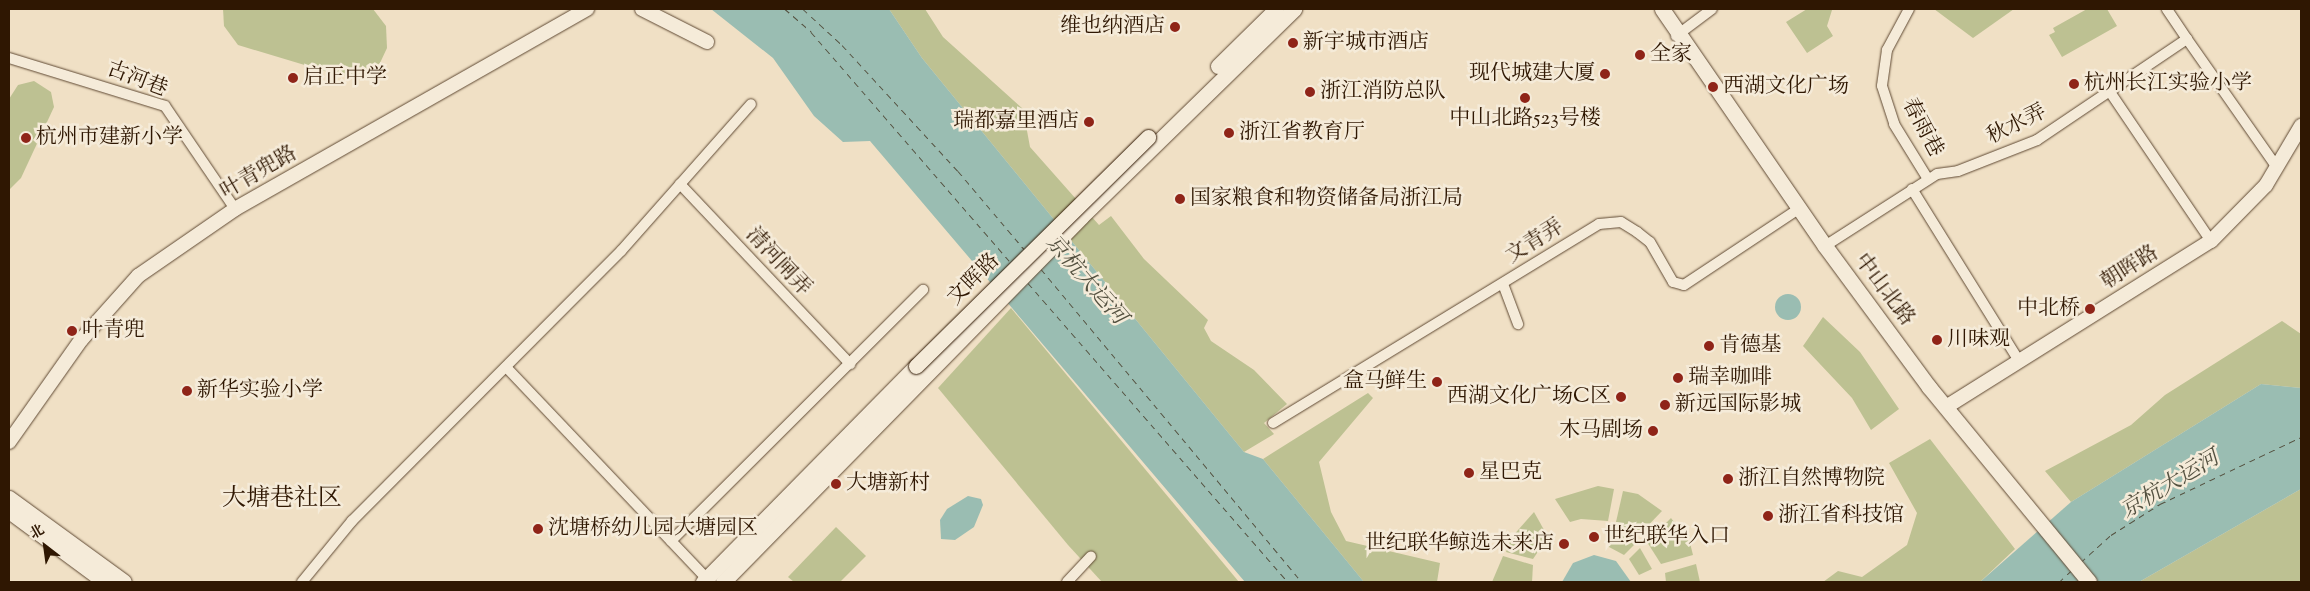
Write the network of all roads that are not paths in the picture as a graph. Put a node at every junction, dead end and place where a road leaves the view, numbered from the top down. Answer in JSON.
{"nodes":[{"id":1,"x":587,"y":9,"type":"edge"},
{"id":2,"x":642,"y":9,"type":"edge"},
{"id":3,"x":1276,"y":9,"type":"edge"},
{"id":4,"x":1294,"y":9,"type":"edge"},
{"id":5,"x":1662,"y":9,"type":"edge"},
{"id":6,"x":1712,"y":9,"type":"edge"},
{"id":7,"x":1909,"y":9,"type":"edge"},
{"id":8,"x":2167,"y":9,"type":"edge"},
{"id":9,"x":1677,"y":35,"type":"junction"},
{"id":10,"x":2187,"y":39,"type":"junction"},
{"id":11,"x":707,"y":42,"type":"dead end"},
{"id":12,"x":9,"y":58,"type":"edge"},
{"id":13,"x":2110,"y":92,"type":"junction"},
{"id":14,"x":751,"y":104,"type":"dead end"},
{"id":15,"x":2301,"y":126,"type":"edge"},
{"id":16,"x":1152,"y":140,"type":"junction"},
{"id":17,"x":2276,"y":166,"type":"junction"},
{"id":18,"x":1928,"y":179,"type":"junction"},
{"id":19,"x":680,"y":184,"type":"junction"},
{"id":20,"x":1912,"y":189,"type":"junction"},
{"id":21,"x":1800,"y":208,"type":"junction"},
{"id":22,"x":235,"y":209,"type":"junction"},
{"id":23,"x":2211,"y":241,"type":"junction"},
{"id":24,"x":1825,"y":246,"type":"junction"},
{"id":25,"x":1502,"y":284,"type":"junction"},
{"id":26,"x":924,"y":290,"type":"dead end"},
{"id":27,"x":1518,"y":324,"type":"dead end"},
{"id":28,"x":2019,"y":361,"type":"junction"},
{"id":29,"x":850,"y":364,"type":"junction"},
{"id":30,"x":506,"y":367,"type":"junction"},
{"id":31,"x":920,"y":370,"type":"junction"},
{"id":32,"x":1946,"y":407,"type":"junction"},
{"id":33,"x":1273,"y":423,"type":"dead end"},
{"id":34,"x":9,"y":442,"type":"edge"},
{"id":35,"x":9,"y":498,"type":"edge"},
{"id":36,"x":9,"y":511,"type":"edge"},
{"id":37,"x":671,"y":541,"type":"junction"},
{"id":38,"x":1092,"y":556,"type":"dead end"},
{"id":39,"x":704,"y":580,"type":"edge"},
{"id":40,"x":104,"y":582,"type":"edge"},
{"id":41,"x":124,"y":582,"type":"edge"},
{"id":42,"x":302,"y":582,"type":"edge"},
{"id":43,"x":723,"y":582,"type":"edge"},
{"id":44,"x":1067,"y":582,"type":"edge"},
{"id":45,"x":2089,"y":582,"type":"edge"}],
"edges":[{"from":1,"to":22,"type":"street","name":"叶青兜路"},
{"from":2,"to":11,"type":"street"},
{"from":3,"to":16,"type":"main road","name":"文晖路"},
{"from":4,"to":16,"type":"main road","name":"文晖路"},
{"from":5,"to":9,"type":"main road","name":"中山北路"},
{"from":6,"to":9,"type":"street"},
{"from":7,"to":18,"type":"street","name":"春雨巷"},
{"from":8,"to":10,"type":"street"},
{"from":9,"to":21,"type":"main road","name":"中山北路"},
{"from":10,"to":13,"type":"street","name":"秋水弄"},
{"from":10,"to":17,"type":"street"},
{"from":12,"to":22,"type":"street","name":"古河巷"},
{"from":13,"to":18,"type":"street","name":"秋水弄"},
{"from":13,"to":23,"type":"street"},
{"from":14,"to":19,"type":"street"},
{"from":15,"to":17,"type":"street","name":"朝晖路"},
{"from":16,"to":31,"type":"main road","name":"文晖路","bridge":true},
{"from":17,"to":23,"type":"street","name":"朝晖路"},
{"from":18,"to":20,"type":"street","name":"秋水弄"},
{"from":19,"to":29,"type":"street","name":"清河闸弄"},
{"from":19,"to":30,"type":"street"},
{"from":20,"to":24,"type":"street","name":"秋水弄"},
{"from":20,"to":28,"type":"street"},
{"from":21,"to":24,"type":"main road","name":"中山北路"},
{"from":21,"to":25,"type":"street","name":"文青弄"},
{"from":22,"to":34,"type":"street","name":"叶青兜路"},
{"from":23,"to":28,"type":"street","name":"朝晖路"},
{"from":24,"to":32,"type":"main road","name":"中山北路"},
{"from":25,"to":27,"type":"street"},
{"from":25,"to":33,"type":"street","name":"文青弄"},
{"from":26,"to":29,"type":"street"},
{"from":28,"to":32,"type":"street","name":"朝晖路"},
{"from":29,"to":37,"type":"street"},
{"from":30,"to":37,"type":"street"},
{"from":30,"to":42,"type":"street"},
{"from":31,"to":39,"type":"main road","name":"文晖路"},
{"from":31,"to":43,"type":"main road","name":"文晖路"},
{"from":32,"to":45,"type":"main road","name":"中山北路"},
{"from":35,"to":41,"type":"main road"},
{"from":36,"to":40,"type":"main road"},
{"from":37,"to":39,"type":"street"},
{"from":38,"to":44,"type":"street"}]}
